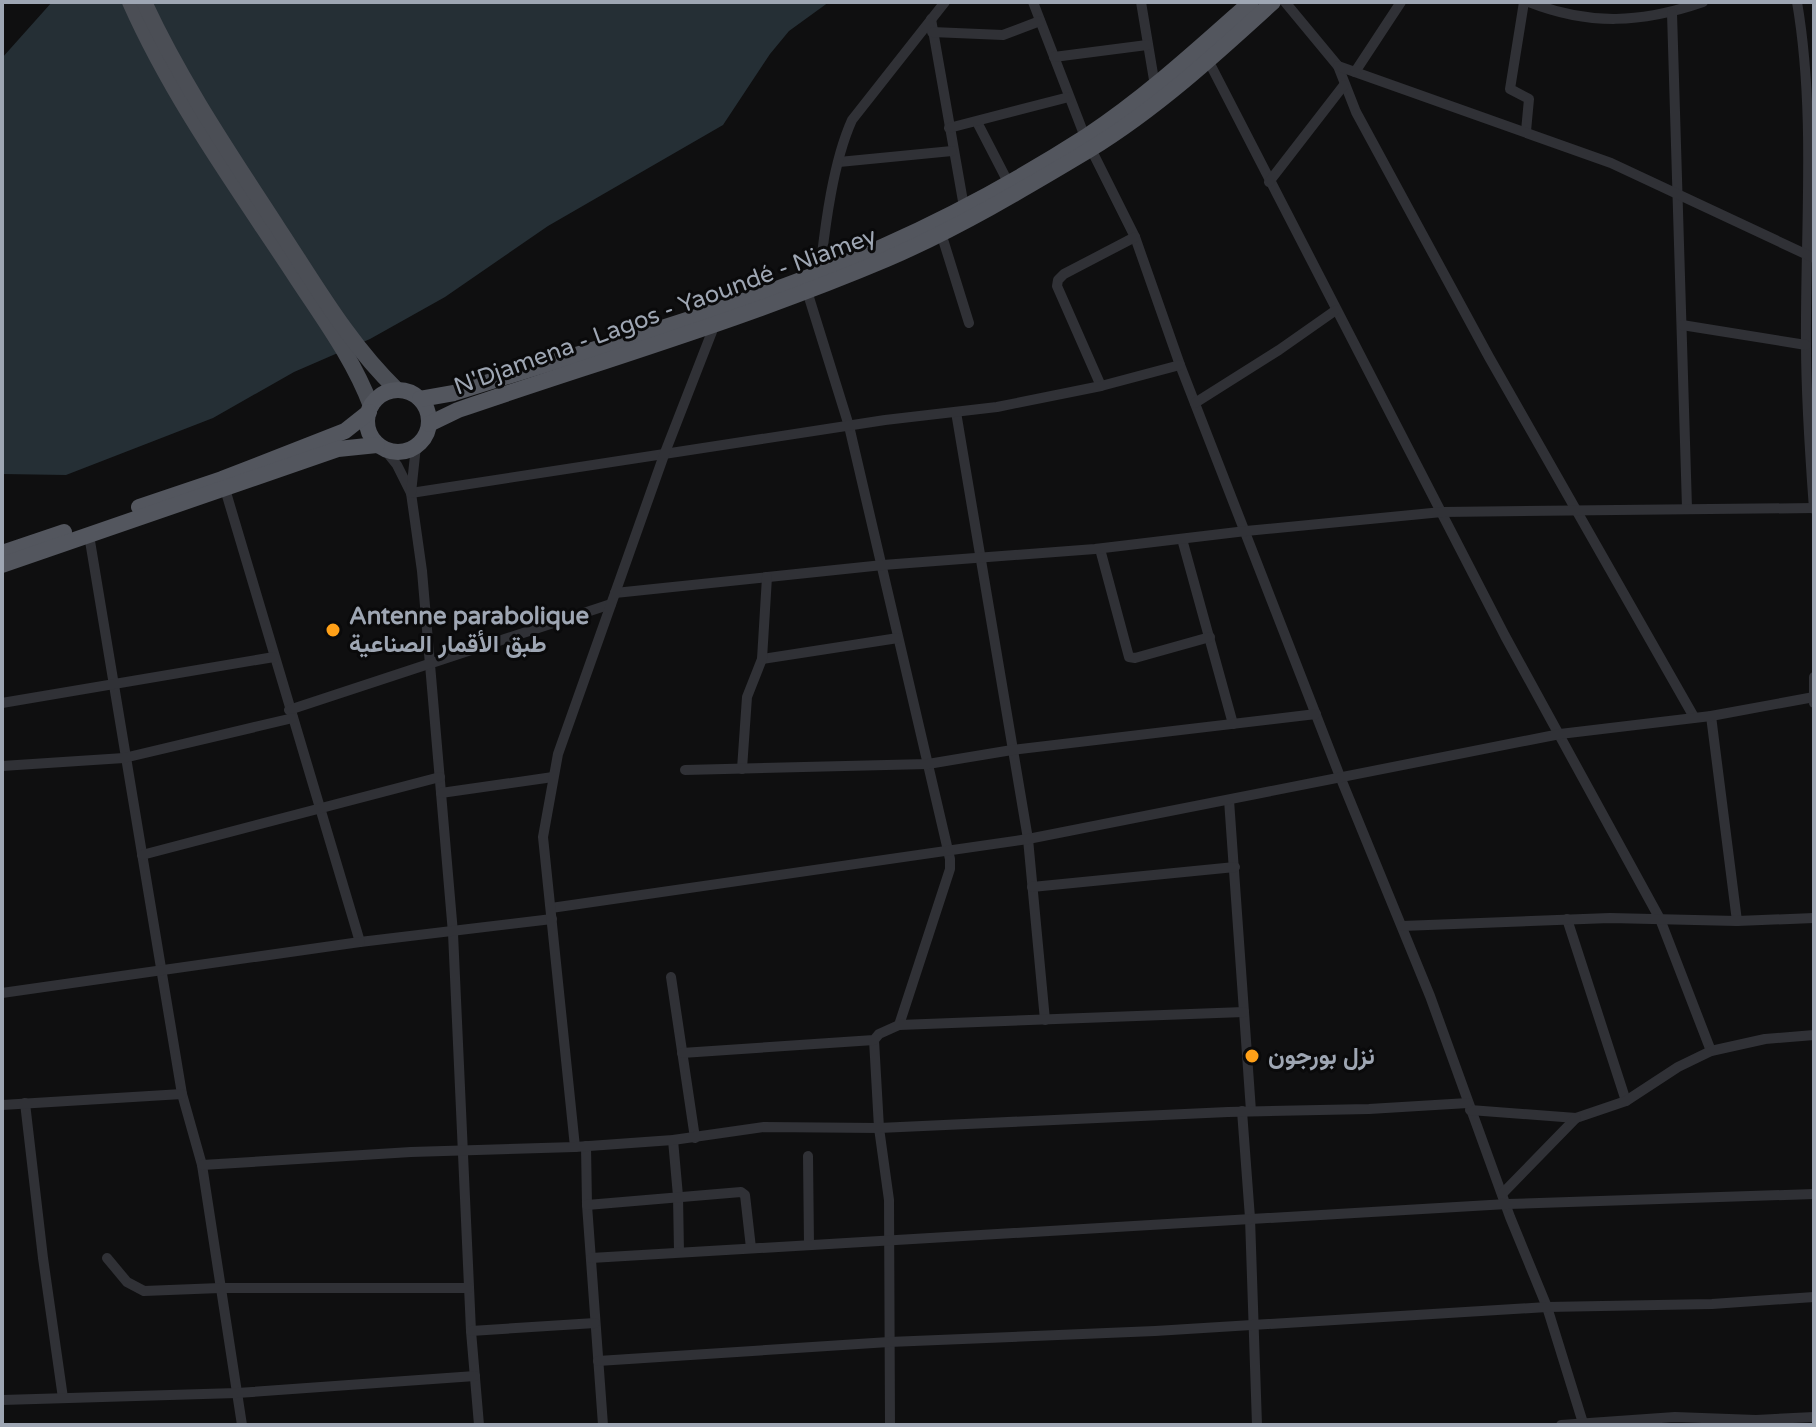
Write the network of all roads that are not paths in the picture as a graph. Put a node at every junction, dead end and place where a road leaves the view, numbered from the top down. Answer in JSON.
{"nodes":[{"id":1,"x":130,"y":2,"type":"edge"},
{"id":2,"x":144,"y":2,"type":"edge"},
{"id":3,"x":945,"y":2,"type":"edge"},
{"id":4,"x":1033,"y":2,"type":"edge"},
{"id":5,"x":1141,"y":2,"type":"edge"},
{"id":6,"x":1251,"y":2,"type":"edge"},
{"id":7,"x":1273,"y":2,"type":"edge"},
{"id":8,"x":1285,"y":2,"type":"edge"},
{"id":9,"x":1401,"y":2,"type":"edge"},
{"id":10,"x":1526,"y":2,"type":"edge"},
{"id":11,"x":1703,"y":2,"type":"edge"},
{"id":12,"x":1797,"y":2,"type":"edge"},
{"id":13,"x":1672,"y":13,"type":"junction"},
{"id":14,"x":931,"y":19,"type":"junction"},
{"id":15,"x":1040,"y":21,"type":"junction"},
{"id":16,"x":932,"y":32,"type":"junction"},
{"id":17,"x":1147,"y":45,"type":"junction"},
{"id":18,"x":1054,"y":57,"type":"junction"},
{"id":19,"x":1208,"y":60,"type":"junction"},
{"id":20,"x":1338,"y":66,"type":"junction"},
{"id":21,"x":1355,"y":72,"type":"junction"},
{"id":22,"x":1344,"y":85,"type":"junction"},
{"id":23,"x":1155,"y":86,"type":"junction"},
{"id":24,"x":1069,"y":97,"type":"junction"},
{"id":25,"x":977,"y":122,"type":"junction"},
{"id":26,"x":949,"y":128,"type":"junction"},
{"id":27,"x":1526,"y":131,"type":"junction"},
{"id":28,"x":1088,"y":143,"type":"junction"},
{"id":29,"x":952,"y":151,"type":"junction"},
{"id":30,"x":839,"y":162,"type":"junction"},
{"id":31,"x":1812,"y":166,"type":"edge"},
{"id":32,"x":1008,"y":182,"type":"junction"},
{"id":33,"x":1269,"y":182,"type":"junction"},
{"id":34,"x":1676,"y":191,"type":"junction"},
{"id":35,"x":964,"y":207,"type":"junction"},
{"id":36,"x":941,"y":233,"type":"junction"},
{"id":37,"x":1135,"y":237,"type":"junction"},
{"id":38,"x":1811,"y":257,"type":"edge"},
{"id":39,"x":820,"y":272,"type":"junction"},
{"id":40,"x":807,"y":291,"type":"junction"},
{"id":41,"x":1336,"y":310,"type":"junction"},
{"id":42,"x":716,"y":322,"type":"junction"},
{"id":43,"x":969,"y":323,"type":"dead end"},
{"id":44,"x":1682,"y":325,"type":"junction"},
{"id":45,"x":1806,"y":345,"type":"junction"},
{"id":46,"x":1180,"y":365,"type":"junction"},
{"id":47,"x":1101,"y":386,"type":"junction"},
{"id":48,"x":397,"y":390,"type":"junction"},
{"id":49,"x":420,"y":399,"type":"junction"},
{"id":50,"x":1195,"y":403,"type":"junction"},
{"id":51,"x":370,"y":409,"type":"junction"},
{"id":52,"x":956,"y":412,"type":"junction"},
{"id":53,"x":429,"y":424,"type":"junction"},
{"id":54,"x":849,"y":426,"type":"junction"},
{"id":55,"x":416,"y":446,"type":"junction"},
{"id":56,"x":381,"y":447,"type":"junction"},
{"id":57,"x":664,"y":455,"type":"junction"},
{"id":58,"x":1813,"y":483,"type":"edge"},
{"id":59,"x":225,"y":489,"type":"junction"},
{"id":60,"x":411,"y":493,"type":"junction"},
{"id":61,"x":1687,"y":508,"type":"junction"},
{"id":62,"x":1814,"y":508,"type":"edge"},
{"id":63,"x":1576,"y":510,"type":"junction"},
{"id":64,"x":1442,"y":512,"type":"junction"},
{"id":65,"x":1246,"y":531,"type":"junction"},
{"id":66,"x":89,"y":535,"type":"junction"},
{"id":67,"x":1182,"y":539,"type":"junction"},
{"id":68,"x":1100,"y":549,"type":"junction"},
{"id":69,"x":2,"y":553,"type":"edge"},
{"id":70,"x":979,"y":557,"type":"junction"},
{"id":71,"x":2,"y":565,"type":"edge"},
{"id":72,"x":883,"y":565,"type":"junction"},
{"id":73,"x":767,"y":577,"type":"junction"},
{"id":74,"x":615,"y":593,"type":"junction"},
{"id":75,"x":611,"y":604,"type":"junction"},
{"id":76,"x":1210,"y":637,"type":"junction"},
{"id":77,"x":898,"y":638,"type":"junction"},
{"id":78,"x":274,"y":657,"type":"junction"},
{"id":79,"x":762,"y":659,"type":"junction"},
{"id":80,"x":430,"y":664,"type":"junction"},
{"id":81,"x":1814,"y":677,"type":"edge"},
{"id":82,"x":113,"y":685,"type":"junction"},
{"id":83,"x":1814,"y":697,"type":"edge"},
{"id":84,"x":2,"y":703,"type":"edge"},
{"id":85,"x":1814,"y":703,"type":"edge"},
{"id":86,"x":291,"y":714,"type":"junction"},
{"id":87,"x":1316,"y":714,"type":"junction"},
{"id":88,"x":1711,"y":716,"type":"junction"},
{"id":89,"x":1694,"y":717,"type":"junction"},
{"id":90,"x":1233,"y":724,"type":"junction"},
{"id":91,"x":1560,"y":734,"type":"junction"},
{"id":92,"x":1012,"y":750,"type":"junction"},
{"id":93,"x":124,"y":758,"type":"junction"},
{"id":94,"x":928,"y":764,"type":"junction"},
{"id":95,"x":2,"y":766,"type":"edge"},
{"id":96,"x":742,"y":769,"type":"junction"},
{"id":97,"x":685,"y":770,"type":"dead end"},
{"id":98,"x":440,"y":777,"type":"junction"},
{"id":99,"x":553,"y":777,"type":"junction"},
{"id":100,"x":1342,"y":779,"type":"junction"},
{"id":101,"x":441,"y":793,"type":"junction"},
{"id":102,"x":1229,"y":800,"type":"junction"},
{"id":103,"x":321,"y":808,"type":"junction"},
{"id":104,"x":1028,"y":839,"type":"junction"},
{"id":105,"x":948,"y":851,"type":"junction"},
{"id":106,"x":142,"y":855,"type":"junction"},
{"id":107,"x":1235,"y":867,"type":"junction"},
{"id":108,"x":1032,"y":887,"type":"junction"},
{"id":109,"x":551,"y":914,"type":"junction"},
{"id":110,"x":1814,"y":918,"type":"edge"},
{"id":111,"x":1567,"y":919,"type":"junction"},
{"id":112,"x":1660,"y":919,"type":"junction"},
{"id":113,"x":1737,"y":921,"type":"junction"},
{"id":114,"x":1402,"y":926,"type":"junction"},
{"id":115,"x":453,"y":933,"type":"junction"},
{"id":116,"x":360,"y":942,"type":"junction"},
{"id":117,"x":163,"y":971,"type":"junction"},
{"id":118,"x":671,"y":977,"type":"dead end"},
{"id":119,"x":2,"y":993,"type":"edge"},
{"id":120,"x":1244,"y":1012,"type":"junction"},
{"id":121,"x":1045,"y":1020,"type":"junction"},
{"id":122,"x":899,"y":1025,"type":"junction"},
{"id":123,"x":1814,"y":1035,"type":"edge"},
{"id":124,"x":874,"y":1040,"type":"junction"},
{"id":125,"x":1711,"y":1051,"type":"junction"},
{"id":126,"x":682,"y":1053,"type":"junction"},
{"id":127,"x":182,"y":1094,"type":"junction"},
{"id":128,"x":1626,"y":1101,"type":"junction"},
{"id":129,"x":25,"y":1103,"type":"junction"},
{"id":130,"x":2,"y":1105,"type":"edge"},
{"id":131,"x":1469,"y":1106,"type":"junction"},
{"id":132,"x":1246,"y":1111,"type":"junction"},
{"id":133,"x":1576,"y":1118,"type":"junction"},
{"id":134,"x":879,"y":1128,"type":"junction"},
{"id":135,"x":695,"y":1138,"type":"junction"},
{"id":136,"x":673,"y":1140,"type":"junction"},
{"id":137,"x":581,"y":1146,"type":"junction"},
{"id":138,"x":462,"y":1151,"type":"junction"},
{"id":139,"x":808,"y":1156,"type":"dead end"},
{"id":140,"x":202,"y":1165,"type":"junction"},
{"id":141,"x":1814,"y":1194,"type":"edge"},
{"id":142,"x":678,"y":1196,"type":"junction"},
{"id":143,"x":1504,"y":1199,"type":"junction"},
{"id":144,"x":587,"y":1205,"type":"junction"},
{"id":145,"x":1250,"y":1218,"type":"junction"},
{"id":146,"x":888,"y":1240,"type":"junction"},
{"id":147,"x":809,"y":1245,"type":"junction"},
{"id":148,"x":751,"y":1248,"type":"junction"},
{"id":149,"x":679,"y":1252,"type":"junction"},
{"id":150,"x":107,"y":1258,"type":"dead end"},
{"id":151,"x":591,"y":1258,"type":"junction"},
{"id":152,"x":220,"y":1288,"type":"junction"},
{"id":153,"x":469,"y":1288,"type":"junction"},
{"id":154,"x":1813,"y":1300,"type":"edge"},
{"id":155,"x":1547,"y":1307,"type":"junction"},
{"id":156,"x":595,"y":1323,"type":"junction"},
{"id":157,"x":1254,"y":1325,"type":"junction"},
{"id":158,"x":471,"y":1331,"type":"junction"},
{"id":159,"x":889,"y":1342,"type":"junction"},
{"id":160,"x":598,"y":1361,"type":"junction"},
{"id":161,"x":475,"y":1376,"type":"junction"},
{"id":162,"x":237,"y":1393,"type":"junction"},
{"id":163,"x":63,"y":1398,"type":"junction"},
{"id":164,"x":2,"y":1400,"type":"edge"},
{"id":165,"x":1814,"y":1417,"type":"edge"},
{"id":166,"x":1622,"y":1422,"type":"edge"},
{"id":167,"x":1583,"y":1423,"type":"edge"},
{"id":168,"x":242,"y":1425,"type":"edge"},
{"id":169,"x":479,"y":1425,"type":"edge"},
{"id":170,"x":603,"y":1425,"type":"edge"},
{"id":171,"x":890,"y":1425,"type":"edge"},
{"id":172,"x":1257,"y":1425,"type":"edge"},
{"id":173,"x":1561,"y":1425,"type":"edge"}],
"edges":[{"from":1,"to":51,"type":"main road"},
{"from":2,"to":48,"type":"main road"},
{"from":3,"to":14,"type":"street"},
{"from":4,"to":15,"type":"street"},
{"from":5,"to":17,"type":"street"},
{"from":6,"to":23,"type":"highway","name":"N'Djamena - Lagos - Yaoundé - Niamey"},
{"from":7,"to":19,"type":"highway","name":"N'Djamena - Lagos - Yaoundé - Niamey"},
{"from":8,"to":20,"type":"street"},
{"from":9,"to":21,"type":"street"},
{"from":10,"to":13,"type":"street"},
{"from":10,"to":27,"type":"street"},
{"from":11,"to":13,"type":"street"},
{"from":12,"to":31,"type":"street"},
{"from":13,"to":34,"type":"street"},
{"from":14,"to":16,"type":"street"},
{"from":14,"to":30,"type":"street"},
{"from":15,"to":16,"type":"street"},
{"from":15,"to":18,"type":"street"},
{"from":16,"to":26,"type":"street"},
{"from":17,"to":18,"type":"street"},
{"from":17,"to":23,"type":"street"},
{"from":18,"to":24,"type":"street"},
{"from":19,"to":28,"type":"highway","name":"N'Djamena - Lagos - Yaoundé - Niamey"},
{"from":19,"to":33,"type":"street"},
{"from":20,"to":21,"type":"street"},
{"from":20,"to":22,"type":"street"},
{"from":21,"to":27,"type":"street"},
{"from":22,"to":33,"type":"street"},
{"from":22,"to":63,"type":"street"},
{"from":23,"to":28,"type":"highway","name":"N'Djamena - Lagos - Yaoundé - Niamey"},
{"from":24,"to":25,"type":"street"},
{"from":24,"to":28,"type":"street"},
{"from":25,"to":26,"type":"street"},
{"from":25,"to":32,"type":"street"},
{"from":26,"to":29,"type":"street"},
{"from":27,"to":34,"type":"street"},
{"from":28,"to":32,"type":"highway","name":"N'Djamena - Lagos - Yaoundé - Niamey"},
{"from":28,"to":36,"type":"highway","name":"N'Djamena - Lagos - Yaoundé - Niamey"},
{"from":28,"to":37,"type":"street"},
{"from":29,"to":30,"type":"street"},
{"from":29,"to":35,"type":"street"},
{"from":30,"to":39,"type":"street"},
{"from":31,"to":38,"type":"street"},
{"from":32,"to":35,"type":"highway","name":"N'Djamena - Lagos - Yaoundé - Niamey"},
{"from":33,"to":41,"type":"street"},
{"from":34,"to":38,"type":"street"},
{"from":34,"to":44,"type":"street"},
{"from":35,"to":39,"type":"highway","name":"N'Djamena - Lagos - Yaoundé - Niamey"},
{"from":36,"to":40,"type":"highway","name":"N'Djamena - Lagos - Yaoundé - Niamey"},
{"from":36,"to":43,"type":"street"},
{"from":37,"to":46,"type":"street"},
{"from":37,"to":47,"type":"street"},
{"from":38,"to":45,"type":"street"},
{"from":39,"to":49,"type":"highway","name":"N'Djamena - Lagos - Yaoundé - Niamey"},
{"from":40,"to":42,"type":"highway","name":"N'Djamena - Lagos - Yaoundé - Niamey"},
{"from":40,"to":54,"type":"street"},
{"from":41,"to":50,"type":"street"},
{"from":41,"to":64,"type":"street"},
{"from":42,"to":53,"type":"highway","name":"N'Djamena - Lagos - Yaoundé - Niamey"},
{"from":42,"to":57,"type":"street"},
{"from":44,"to":45,"type":"street"},
{"from":44,"to":61,"type":"street"},
{"from":45,"to":58,"type":"street"},
{"from":46,"to":47,"type":"street"},
{"from":46,"to":50,"type":"street"},
{"from":47,"to":52,"type":"street"},
{"from":48,"to":49,"type":"highway"},
{"from":48,"to":51,"type":"highway"},
{"from":49,"to":53,"type":"highway"},
{"from":50,"to":65,"type":"street"},
{"from":51,"to":56,"type":"highway"},
{"from":51,"to":69,"type":"highway"},
{"from":52,"to":54,"type":"street"},
{"from":52,"to":70,"type":"street"},
{"from":53,"to":55,"type":"highway"},
{"from":54,"to":57,"type":"street"},
{"from":54,"to":72,"type":"street"},
{"from":55,"to":56,"type":"highway"},
{"from":55,"to":60,"type":"street"},
{"from":56,"to":59,"type":"highway"},
{"from":56,"to":60,"type":"street"},
{"from":57,"to":60,"type":"street"},
{"from":57,"to":74,"type":"street"},
{"from":58,"to":62,"type":"street"},
{"from":59,"to":66,"type":"highway"},
{"from":59,"to":78,"type":"street"},
{"from":60,"to":80,"type":"street"},
{"from":61,"to":62,"type":"street"},
{"from":61,"to":63,"type":"street"},
{"from":63,"to":64,"type":"street"},
{"from":63,"to":89,"type":"street"},
{"from":64,"to":65,"type":"street"},
{"from":64,"to":91,"type":"street"},
{"from":65,"to":67,"type":"street"},
{"from":65,"to":87,"type":"street"},
{"from":66,"to":71,"type":"highway"},
{"from":66,"to":82,"type":"street"},
{"from":67,"to":68,"type":"street"},
{"from":67,"to":76,"type":"street"},
{"from":68,"to":70,"type":"street"},
{"from":68,"to":76,"type":"street"},
{"from":70,"to":72,"type":"street"},
{"from":70,"to":92,"type":"street"},
{"from":72,"to":73,"type":"street"},
{"from":72,"to":77,"type":"street"},
{"from":73,"to":74,"type":"street"},
{"from":73,"to":79,"type":"street"},
{"from":74,"to":75,"type":"street"},
{"from":75,"to":80,"type":"street"},
{"from":75,"to":99,"type":"street"},
{"from":76,"to":90,"type":"street"},
{"from":77,"to":79,"type":"street"},
{"from":77,"to":94,"type":"street"},
{"from":78,"to":82,"type":"street"},
{"from":78,"to":86,"type":"street"},
{"from":79,"to":96,"type":"street"},
{"from":80,"to":86,"type":"street"},
{"from":80,"to":98,"type":"street"},
{"from":81,"to":83,"type":"street"},
{"from":82,"to":84,"type":"street"},
{"from":82,"to":93,"type":"street"},
{"from":83,"to":85,"type":"street"},
{"from":83,"to":88,"type":"street"},
{"from":86,"to":93,"type":"street"},
{"from":86,"to":103,"type":"street"},
{"from":87,"to":90,"type":"street"},
{"from":87,"to":100,"type":"street"},
{"from":88,"to":89,"type":"street"},
{"from":88,"to":113,"type":"street"},
{"from":89,"to":91,"type":"street"},
{"from":90,"to":92,"type":"street"},
{"from":91,"to":100,"type":"street"},
{"from":91,"to":112,"type":"street"},
{"from":92,"to":94,"type":"street"},
{"from":92,"to":104,"type":"street"},
{"from":93,"to":95,"type":"street"},
{"from":93,"to":106,"type":"street"},
{"from":94,"to":96,"type":"street"},
{"from":94,"to":105,"type":"street"},
{"from":96,"to":97,"type":"street"},
{"from":98,"to":101,"type":"street"},
{"from":98,"to":103,"type":"street"},
{"from":99,"to":101,"type":"street"},
{"from":99,"to":109,"type":"street"},
{"from":100,"to":102,"type":"street"},
{"from":100,"to":114,"type":"street"},
{"from":101,"to":115,"type":"street"},
{"from":102,"to":104,"type":"street"},
{"from":102,"to":107,"type":"street"},
{"from":103,"to":106,"type":"street"},
{"from":103,"to":116,"type":"street"},
{"from":104,"to":105,"type":"street"},
{"from":104,"to":108,"type":"street"},
{"from":105,"to":109,"type":"street"},
{"from":105,"to":122,"type":"street"},
{"from":106,"to":117,"type":"street"},
{"from":107,"to":108,"type":"street"},
{"from":107,"to":120,"type":"street"},
{"from":108,"to":121,"type":"street"},
{"from":109,"to":115,"type":"street"},
{"from":109,"to":137,"type":"street"},
{"from":110,"to":113,"type":"street"},
{"from":111,"to":112,"type":"street"},
{"from":111,"to":114,"type":"street"},
{"from":111,"to":128,"type":"street"},
{"from":112,"to":113,"type":"street"},
{"from":112,"to":125,"type":"street"},
{"from":114,"to":131,"type":"street"},
{"from":115,"to":116,"type":"street"},
{"from":115,"to":138,"type":"street"},
{"from":116,"to":117,"type":"street"},
{"from":117,"to":119,"type":"street"},
{"from":117,"to":127,"type":"street"},
{"from":118,"to":126,"type":"street"},
{"from":120,"to":121,"type":"street"},
{"from":120,"to":132,"type":"street"},
{"from":121,"to":122,"type":"street"},
{"from":122,"to":124,"type":"street"},
{"from":123,"to":125,"type":"street"},
{"from":124,"to":126,"type":"street"},
{"from":124,"to":134,"type":"street"},
{"from":125,"to":128,"type":"street"},
{"from":126,"to":135,"type":"street"},
{"from":127,"to":129,"type":"street"},
{"from":127,"to":140,"type":"street"},
{"from":128,"to":133,"type":"street"},
{"from":129,"to":130,"type":"street"},
{"from":129,"to":163,"type":"street"},
{"from":131,"to":132,"type":"street"},
{"from":131,"to":133,"type":"street"},
{"from":131,"to":143,"type":"street"},
{"from":132,"to":134,"type":"street"},
{"from":132,"to":145,"type":"street"},
{"from":133,"to":143,"type":"street"},
{"from":134,"to":135,"type":"street"},
{"from":134,"to":146,"type":"street"},
{"from":135,"to":136,"type":"street"},
{"from":136,"to":137,"type":"street"},
{"from":136,"to":142,"type":"street"},
{"from":137,"to":138,"type":"street"},
{"from":137,"to":144,"type":"street"},
{"from":138,"to":140,"type":"street"},
{"from":138,"to":153,"type":"street"},
{"from":139,"to":147,"type":"street"},
{"from":140,"to":152,"type":"street"},
{"from":141,"to":143,"type":"street"},
{"from":142,"to":144,"type":"street"},
{"from":142,"to":148,"type":"street"},
{"from":142,"to":149,"type":"street"},
{"from":143,"to":145,"type":"street"},
{"from":143,"to":155,"type":"street"},
{"from":144,"to":151,"type":"street"},
{"from":145,"to":146,"type":"street"},
{"from":145,"to":157,"type":"street"},
{"from":146,"to":147,"type":"street"},
{"from":146,"to":159,"type":"street"},
{"from":147,"to":148,"type":"street"},
{"from":148,"to":149,"type":"street"},
{"from":149,"to":151,"type":"street"},
{"from":150,"to":152,"type":"street"},
{"from":151,"to":156,"type":"street"},
{"from":152,"to":153,"type":"street"},
{"from":152,"to":162,"type":"street"},
{"from":153,"to":158,"type":"street"},
{"from":154,"to":155,"type":"street"},
{"from":155,"to":157,"type":"street"},
{"from":155,"to":167,"type":"street"},
{"from":156,"to":158,"type":"street"},
{"from":156,"to":160,"type":"street"},
{"from":157,"to":159,"type":"street"},
{"from":157,"to":172,"type":"street"},
{"from":158,"to":161,"type":"street"},
{"from":159,"to":160,"type":"street"},
{"from":159,"to":171,"type":"street"},
{"from":160,"to":170,"type":"street"},
{"from":161,"to":162,"type":"street"},
{"from":161,"to":169,"type":"street"},
{"from":162,"to":163,"type":"street"},
{"from":162,"to":168,"type":"street"},
{"from":163,"to":164,"type":"street"},
{"from":165,"to":166,"type":"street"},
{"from":166,"to":167,"type":"street"},
{"from":167,"to":173,"type":"street"}]}
